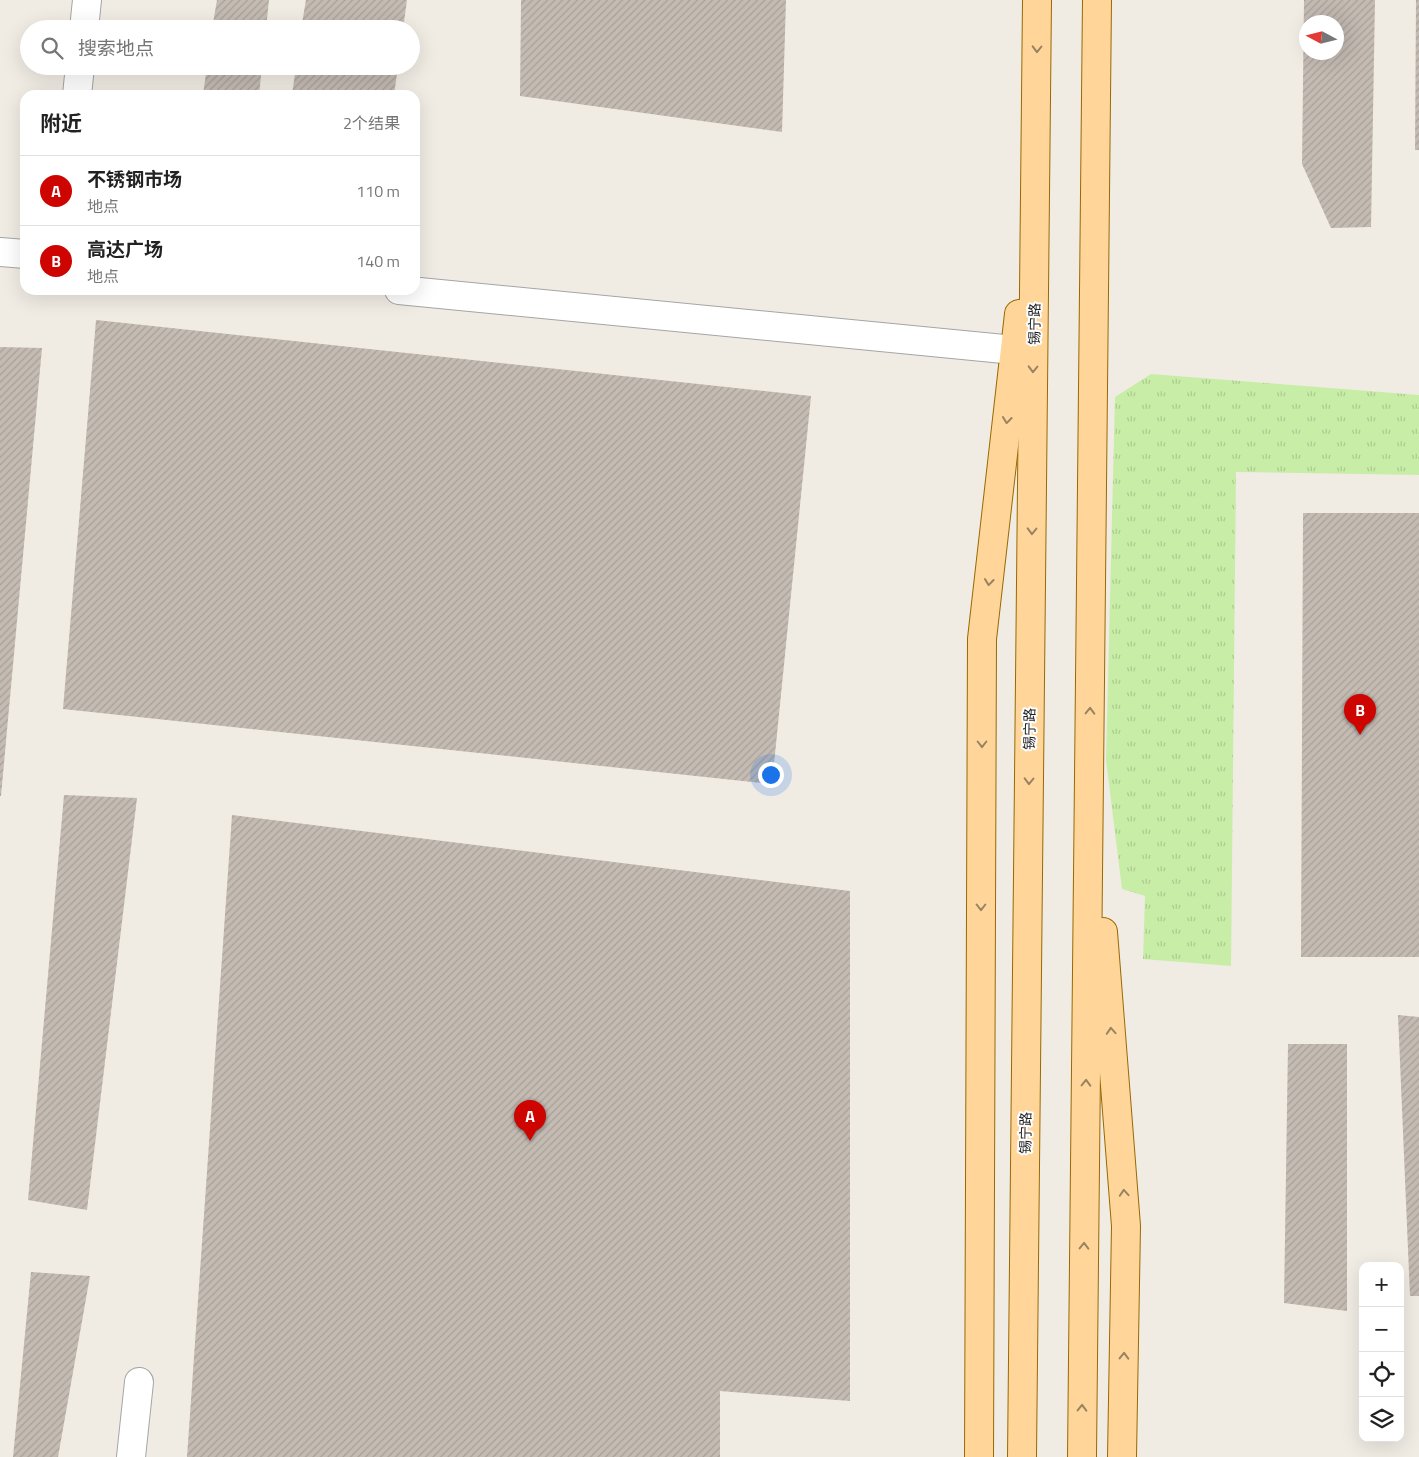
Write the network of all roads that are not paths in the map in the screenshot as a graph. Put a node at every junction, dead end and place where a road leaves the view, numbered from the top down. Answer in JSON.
{"nodes":[{"id":1,"x":87,"y":0,"type":"edge"},
{"id":2,"x":1037,"y":0,"type":"edge"},
{"id":3,"x":1097,"y":0,"type":"edge"},
{"id":4,"x":85,"y":20,"type":"edge"},
{"id":5,"x":79,"y":75,"type":"edge"},
{"id":6,"x":78,"y":90,"type":"edge"},
{"id":7,"x":1036,"y":163,"type":"junction"},
{"id":8,"x":0,"y":252,"type":"edge"},
{"id":9,"x":20,"y":254,"type":"edge"},
{"id":10,"x":420,"y":292,"type":"edge"},
{"id":11,"x":1014,"y":350,"type":"junction"},
{"id":12,"x":1089,"y":751,"type":"junction"},
{"id":13,"x":139,"y":1382,"type":"dead end"},
{"id":14,"x":131,"y":1457,"type":"edge"},
{"id":15,"x":979,"y":1457,"type":"edge"},
{"id":16,"x":1022,"y":1457,"type":"edge"},
{"id":17,"x":1082,"y":1457,"type":"edge"},
{"id":18,"x":1122,"y":1457,"type":"edge"}],
"edges":[{"from":1,"to":4,"type":"street"},
{"from":2,"to":7,"type":"main road","name":"锡宁路","one_way":true},
{"from":12,"to":3,"type":"main road","one_way":true},
{"from":5,"to":6,"type":"street"},
{"from":7,"to":11,"type":"main road"},
{"from":7,"to":16,"type":"main road","name":"锡宁路","one_way":true},
{"from":8,"to":9,"type":"street"},
{"from":10,"to":11,"type":"street"},
{"from":11,"to":15,"type":"main road","one_way":true},
{"from":17,"to":12,"type":"main road","one_way":true},
{"from":18,"to":12,"type":"main road","one_way":true},
{"from":13,"to":14,"type":"street"}]}
